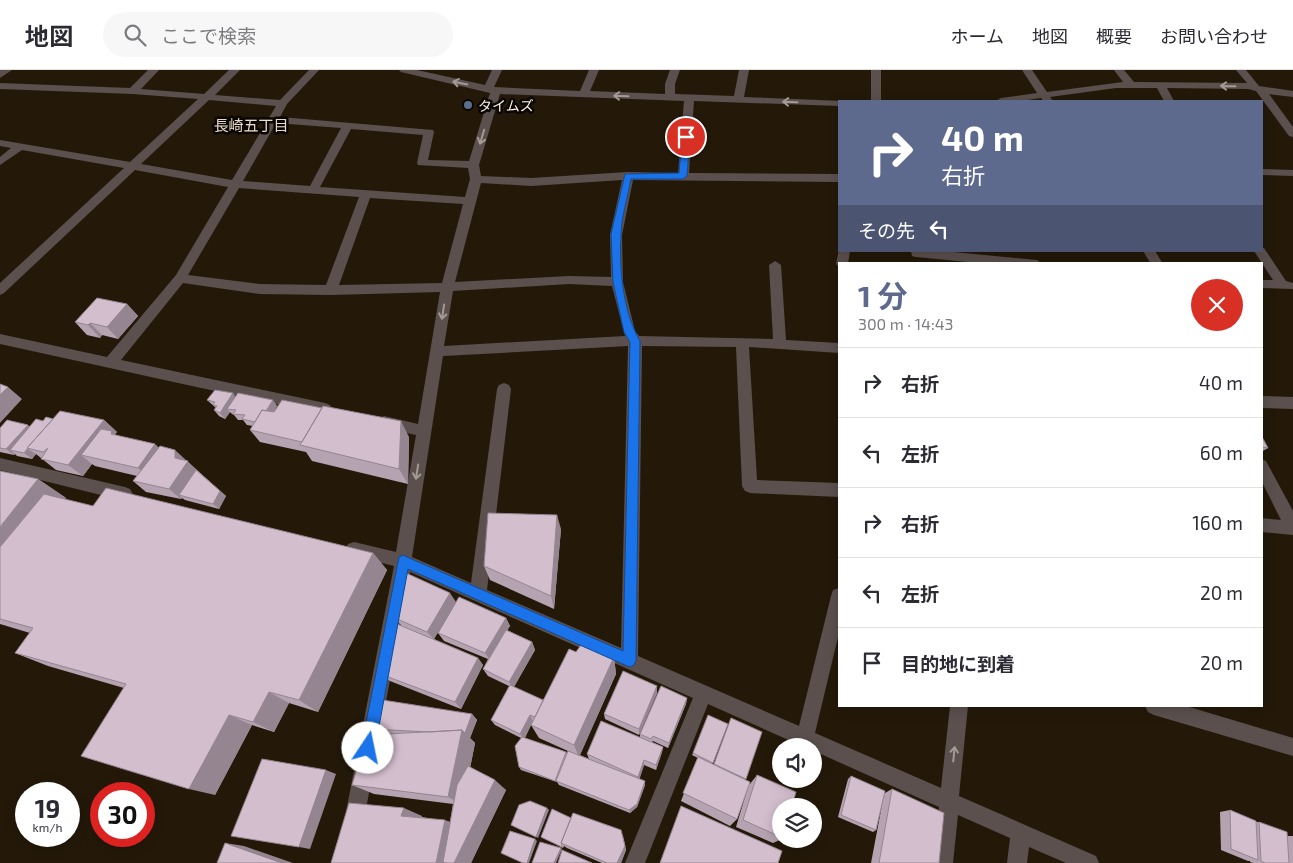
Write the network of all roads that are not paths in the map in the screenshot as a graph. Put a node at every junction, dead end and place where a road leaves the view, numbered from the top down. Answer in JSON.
{"nodes":[{"id":1,"x":8,"y":70,"type":"edge"},
{"id":2,"x":154,"y":70,"type":"edge"},
{"id":3,"x":235,"y":70,"type":"edge"},
{"id":4,"x":314,"y":70,"type":"edge"},
{"id":5,"x":404,"y":70,"type":"edge"},
{"id":6,"x":497,"y":70,"type":"edge"},
{"id":7,"x":594,"y":70,"type":"edge"},
{"id":8,"x":675,"y":70,"type":"edge"},
{"id":9,"x":744,"y":70,"type":"edge"},
{"id":10,"x":876,"y":70,"type":"edge"},
{"id":11,"x":1027,"y":70,"type":"edge"},
{"id":12,"x":1119,"y":70,"type":"edge"},
{"id":13,"x":1241,"y":70,"type":"edge"},
{"id":14,"x":0,"y":75,"type":"edge"},
{"id":15,"x":1131,"y":85,"type":"junction"},
{"id":16,"x":1160,"y":85,"type":"junction"},
{"id":17,"x":0,"y":86,"type":"edge"},
{"id":18,"x":1258,"y":88,"type":"junction"},
{"id":19,"x":492,"y":90,"type":"junction"},
{"id":20,"x":133,"y":92,"type":"junction"},
{"id":21,"x":584,"y":94,"type":"junction"},
{"id":22,"x":1293,"y":94,"type":"edge"},
{"id":23,"x":670,"y":97,"type":"junction"},
{"id":24,"x":206,"y":98,"type":"junction"},
{"id":25,"x":689,"y":98,"type":"junction"},
{"id":26,"x":1046,"y":98,"type":"edge"},
{"id":27,"x":738,"y":100,"type":"junction"},
{"id":28,"x":876,"y":100,"type":"edge"},
{"id":29,"x":1016,"y":100,"type":"edge"},
{"id":30,"x":1168,"y":100,"type":"edge"},
{"id":31,"x":283,"y":103,"type":"junction"},
{"id":32,"x":838,"y":104,"type":"edge"},
{"id":33,"x":274,"y":120,"type":"junction"},
{"id":34,"x":347,"y":126,"type":"junction"},
{"id":35,"x":1293,"y":134,"type":"edge"},
{"id":36,"x":0,"y":143,"type":"edge"},
{"id":37,"x":20,"y":146,"type":"junction"},
{"id":38,"x":0,"y":162,"type":"edge"},
{"id":39,"x":131,"y":167,"type":"junction"},
{"id":40,"x":475,"y":172,"type":"junction"},
{"id":41,"x":1263,"y":172,"type":"edge"},
{"id":42,"x":1293,"y":173,"type":"edge"},
{"id":43,"x":628,"y":176,"type":"junction"},
{"id":44,"x":683,"y":176,"type":"junction"},
{"id":45,"x":838,"y":178,"type":"edge"},
{"id":46,"x":234,"y":184,"type":"junction"},
{"id":47,"x":314,"y":190,"type":"junction"},
{"id":48,"x":366,"y":194,"type":"junction"},
{"id":49,"x":469,"y":201,"type":"junction"},
{"id":50,"x":1261,"y":252,"type":"edge"},
{"id":51,"x":917,"y":256,"type":"edge"},
{"id":52,"x":1005,"y":262,"type":"edge"},
{"id":53,"x":775,"y":265,"type":"dead end"},
{"id":54,"x":180,"y":278,"type":"junction"},
{"id":55,"x":618,"y":282,"type":"junction"},
{"id":56,"x":1263,"y":284,"type":"edge"},
{"id":57,"x":1288,"y":286,"type":"edge"},
{"id":58,"x":447,"y":287,"type":"junction"},
{"id":59,"x":0,"y":290,"type":"edge"},
{"id":60,"x":331,"y":290,"type":"junction"},
{"id":61,"x":0,"y":339,"type":"edge"},
{"id":62,"x":635,"y":341,"type":"junction"},
{"id":63,"x":742,"y":342,"type":"junction"},
{"id":64,"x":780,"y":344,"type":"junction"},
{"id":65,"x":838,"y":348,"type":"edge"},
{"id":66,"x":437,"y":351,"type":"junction"},
{"id":67,"x":110,"y":362,"type":"junction"},
{"id":68,"x":504,"y":389,"type":"dead end"},
{"id":69,"x":1263,"y":402,"type":"edge"},
{"id":70,"x":1293,"y":404,"type":"edge"},
{"id":71,"x":339,"y":412,"type":"edge"},
{"id":72,"x":374,"y":420,"type":"edge"},
{"id":73,"x":424,"y":431,"type":"junction"},
{"id":74,"x":0,"y":464,"type":"edge"},
{"id":75,"x":1263,"y":469,"type":"edge"},
{"id":76,"x":838,"y":490,"type":"edge"},
{"id":77,"x":144,"y":498,"type":"edge"},
{"id":78,"x":1263,"y":525,"type":"edge"},
{"id":79,"x":1293,"y":527,"type":"edge"},
{"id":80,"x":336,"y":545,"type":"edge"},
{"id":81,"x":403,"y":561,"type":"junction"},
{"id":82,"x":478,"y":594,"type":"junction"},
{"id":83,"x":838,"y":600,"type":"edge"},
{"id":84,"x":630,"y":660,"type":"junction"},
{"id":85,"x":704,"y":693,"type":"junction"},
{"id":86,"x":959,"y":707,"type":"edge"},
{"id":87,"x":1157,"y":707,"type":"edge"},
{"id":88,"x":805,"y":738,"type":"joint"},
{"id":89,"x":822,"y":746,"type":"edge"},
{"id":90,"x":1293,"y":747,"type":"edge"},
{"id":91,"x":950,"y":802,"type":"junction"},
{"id":92,"x":1020,"y":832,"type":"junction"},
{"id":93,"x":346,"y":863,"type":"edge"},
{"id":94,"x":635,"y":863,"type":"edge"},
{"id":95,"x":943,"y":863,"type":"edge"},
{"id":96,"x":1017,"y":863,"type":"edge"},
{"id":97,"x":1089,"y":863,"type":"edge"}],
"edges":[{"from":1,"to":14,"type":"street"},
{"from":2,"to":20,"type":"street"},
{"from":3,"to":24,"type":"street"},
{"from":4,"to":31,"type":"street"},
{"from":19,"to":5,"type":"street","one_way":true},
{"from":6,"to":19,"type":"street"},
{"from":7,"to":21,"type":"street"},
{"from":8,"to":23,"type":"street"},
{"from":9,"to":27,"type":"street"},
{"from":10,"to":28,"type":"street"},
{"from":11,"to":26,"type":"street"},
{"from":12,"to":15,"type":"street"},
{"from":13,"to":18,"type":"street"},
{"from":15,"to":16,"type":"street"},
{"from":15,"to":26,"type":"street"},
{"from":18,"to":16,"type":"street","one_way":true},
{"from":16,"to":30,"type":"street"},
{"from":17,"to":20,"type":"street"},
{"from":18,"to":22,"type":"street"},
{"from":18,"to":35,"type":"street"},
{"from":19,"to":21,"type":"street"},
{"from":19,"to":40,"type":"street","one_way":true},
{"from":20,"to":24,"type":"street"},
{"from":23,"to":21,"type":"street","one_way":true},
{"from":23,"to":25,"type":"street"},
{"from":24,"to":31,"type":"street"},
{"from":24,"to":39,"type":"street"},
{"from":25,"to":27,"type":"street"},
{"from":25,"to":44,"type":"street"},
{"from":26,"to":29,"type":"street"},
{"from":32,"to":27,"type":"street","one_way":true},
{"from":31,"to":33,"type":"street"},
{"from":33,"to":34,"type":"street"},
{"from":33,"to":46,"type":"street"},
{"from":34,"to":40,"type":"street"},
{"from":34,"to":47,"type":"street"},
{"from":36,"to":37,"type":"street"},
{"from":37,"to":38,"type":"street"},
{"from":37,"to":39,"type":"street"},
{"from":39,"to":46,"type":"street"},
{"from":39,"to":59,"type":"street"},
{"from":40,"to":43,"type":"street"},
{"from":40,"to":49,"type":"street"},
{"from":41,"to":42,"type":"street"},
{"from":43,"to":44,"type":"street"},
{"from":43,"to":55,"type":"street"},
{"from":44,"to":45,"type":"street"},
{"from":46,"to":47,"type":"street"},
{"from":46,"to":54,"type":"street"},
{"from":47,"to":48,"type":"street"},
{"from":48,"to":49,"type":"street"},
{"from":48,"to":60,"type":"street"},
{"from":49,"to":58,"type":"street"},
{"from":50,"to":57,"type":"street"},
{"from":51,"to":52,"type":"street"},
{"from":53,"to":64,"type":"street"},
{"from":54,"to":60,"type":"street"},
{"from":54,"to":67,"type":"street"},
{"from":55,"to":58,"type":"street"},
{"from":55,"to":62,"type":"street"},
{"from":56,"to":57,"type":"street"},
{"from":58,"to":60,"type":"street"},
{"from":58,"to":66,"type":"street","one_way":true},
{"from":61,"to":67,"type":"street"},
{"from":62,"to":63,"type":"street"},
{"from":62,"to":66,"type":"street"},
{"from":62,"to":84,"type":"street"},
{"from":63,"to":64,"type":"street"},
{"from":63,"to":76,"type":"street"},
{"from":64,"to":65,"type":"street"},
{"from":66,"to":73,"type":"street"},
{"from":67,"to":71,"type":"street"},
{"from":68,"to":82,"type":"street"},
{"from":69,"to":70,"type":"street"},
{"from":72,"to":73,"type":"street"},
{"from":73,"to":81,"type":"street","one_way":true},
{"from":74,"to":77,"type":"street"},
{"from":75,"to":79,"type":"street"},
{"from":78,"to":79,"type":"street"},
{"from":80,"to":81,"type":"street"},
{"from":81,"to":82,"type":"street"},
{"from":81,"to":93,"type":"street"},
{"from":82,"to":84,"type":"street"},
{"from":83,"to":88,"type":"street"},
{"from":84,"to":85,"type":"street"},
{"from":85,"to":88,"type":"street"},
{"from":85,"to":94,"type":"street"},
{"from":91,"to":86,"type":"street","one_way":true},
{"from":87,"to":90,"type":"street"},
{"from":89,"to":91,"type":"street"},
{"from":91,"to":92,"type":"street"},
{"from":91,"to":95,"type":"street"},
{"from":92,"to":96,"type":"street"},
{"from":92,"to":97,"type":"street"}]}
